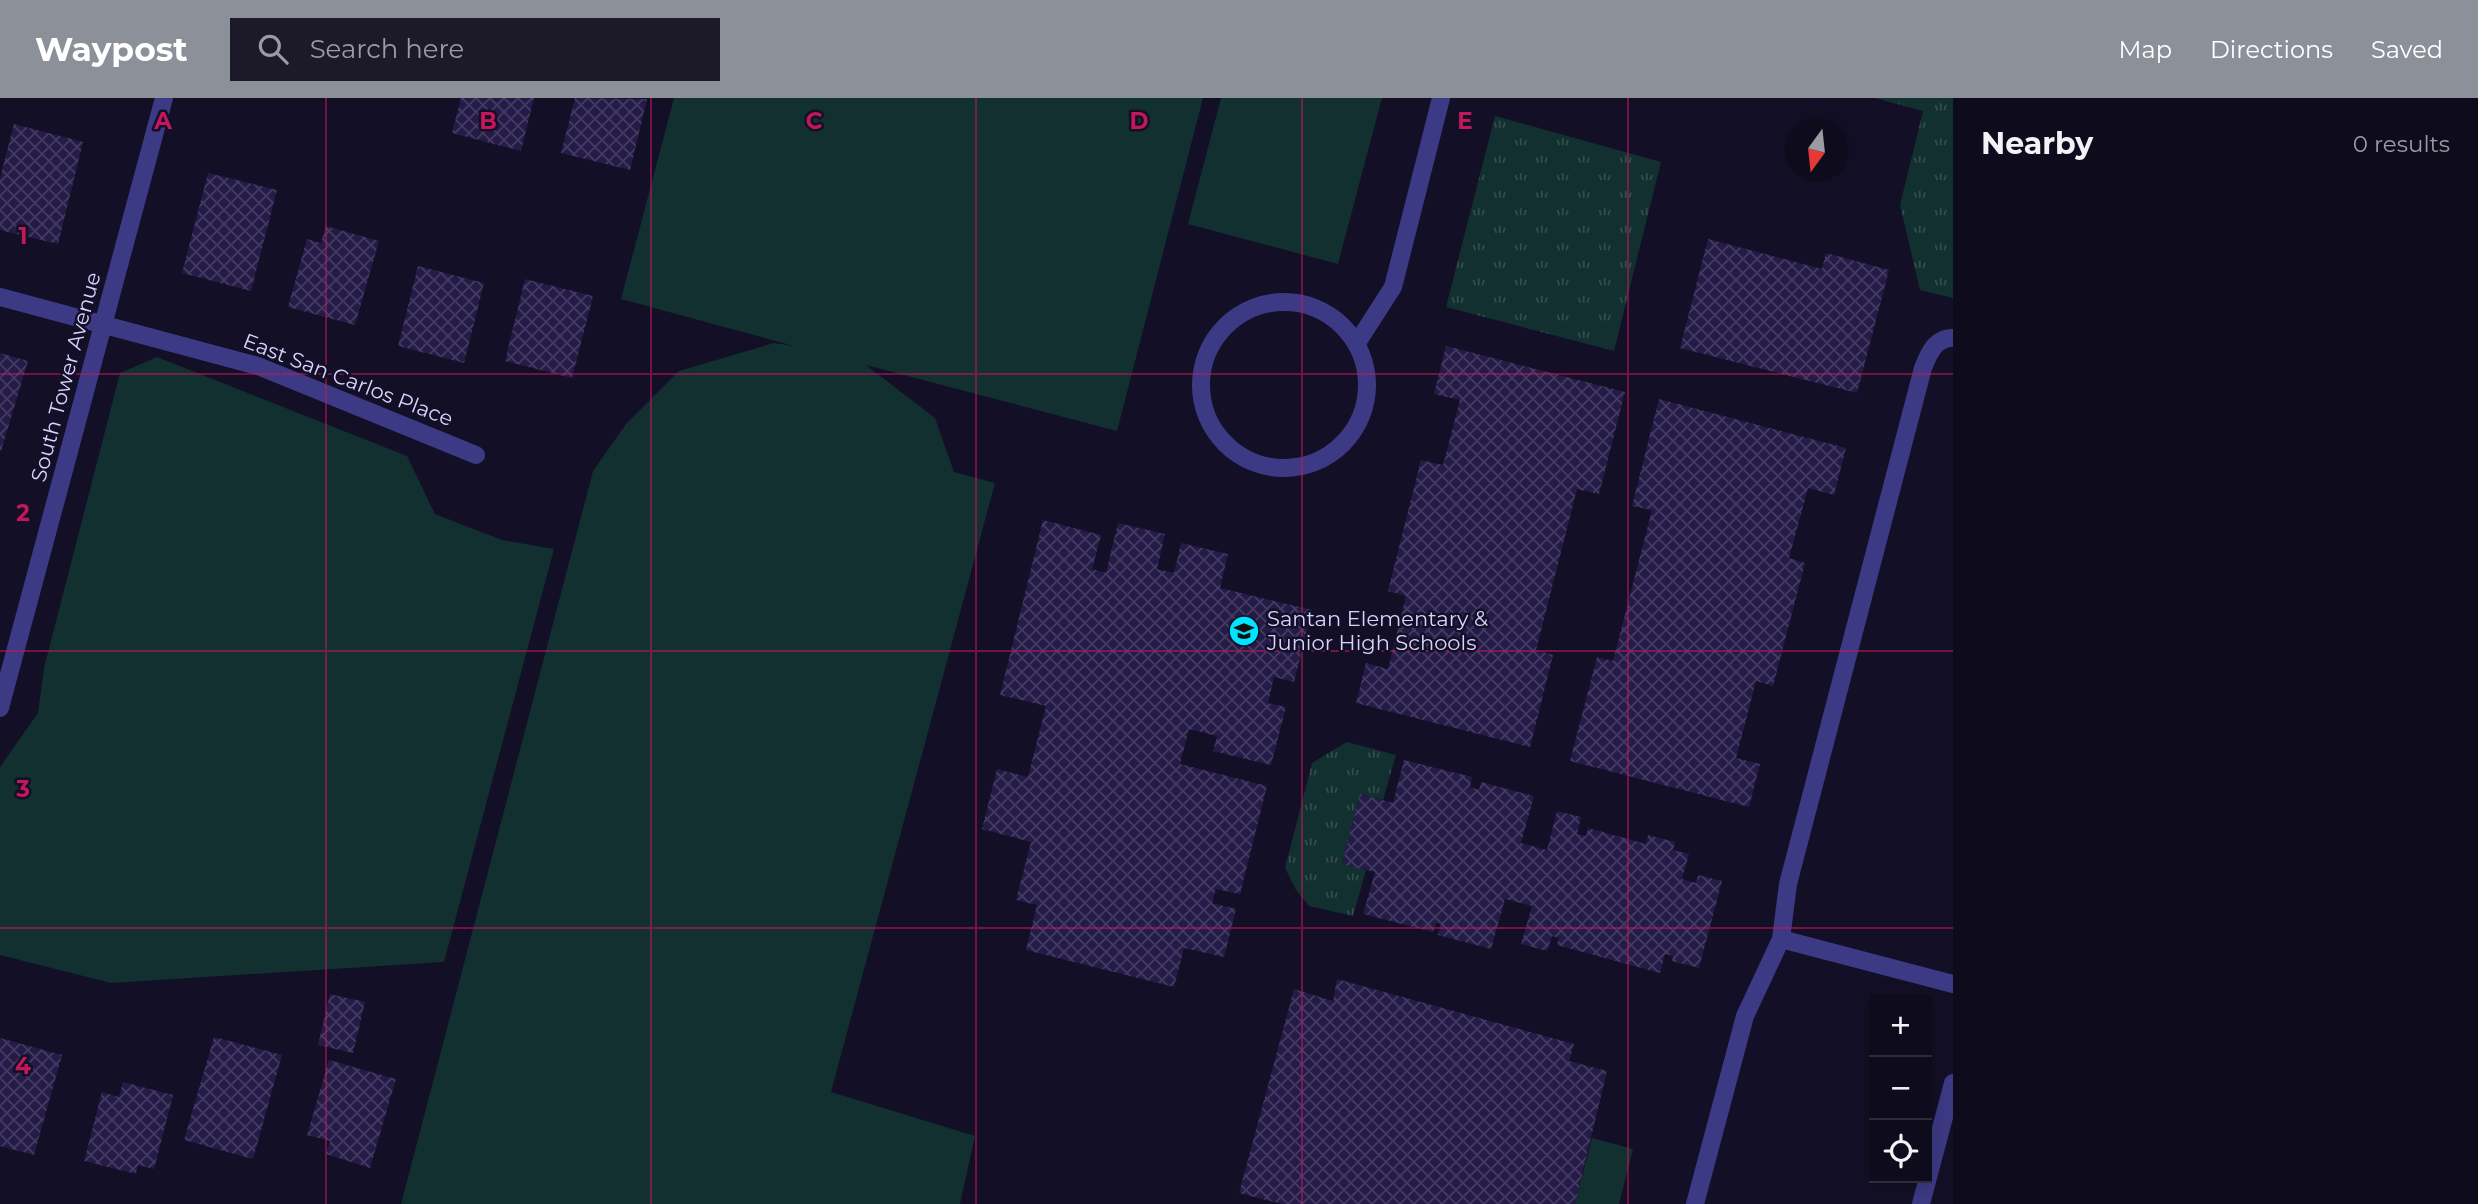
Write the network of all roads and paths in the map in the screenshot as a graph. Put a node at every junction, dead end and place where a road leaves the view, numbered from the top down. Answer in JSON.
{"nodes":[{"id":1,"x":164,"y":98,"type":"edge"},
{"id":2,"x":1441,"y":98,"type":"edge"},
{"id":3,"x":0,"y":297,"type":"edge"},
{"id":4,"x":104,"y":325,"type":"junction"},
{"id":5,"x":1953,"y":338,"type":"edge"},
{"id":6,"x":1357,"y":343,"type":"junction"},
{"id":7,"x":476,"y":455,"type":"dead end"},
{"id":8,"x":0,"y":708,"type":"edge"},
{"id":9,"x":1781,"y":939,"type":"junction"},
{"id":10,"x":1953,"y":984,"type":"edge"},
{"id":11,"x":1953,"y":1083,"type":"edge"},
{"id":12,"x":1695,"y":1204,"type":"edge"},
{"id":13,"x":1921,"y":1204,"type":"edge"}],
"edges":[{"from":1,"to":4,"type":"street","name":"South Tower Avenue"},
{"from":2,"to":6,"type":"street"},
{"from":3,"to":4,"type":"street","name":"East San Carlos Place"},
{"from":4,"to":7,"type":"street","name":"East San Carlos Place"},
{"from":4,"to":8,"type":"street","name":"South Tower Avenue"},
{"from":5,"to":9,"type":"street"},
{"from":6,"to":6,"type":"street"},
{"from":9,"to":10,"type":"street"},
{"from":9,"to":12,"type":"street"},
{"from":11,"to":13,"type":"street"}]}
